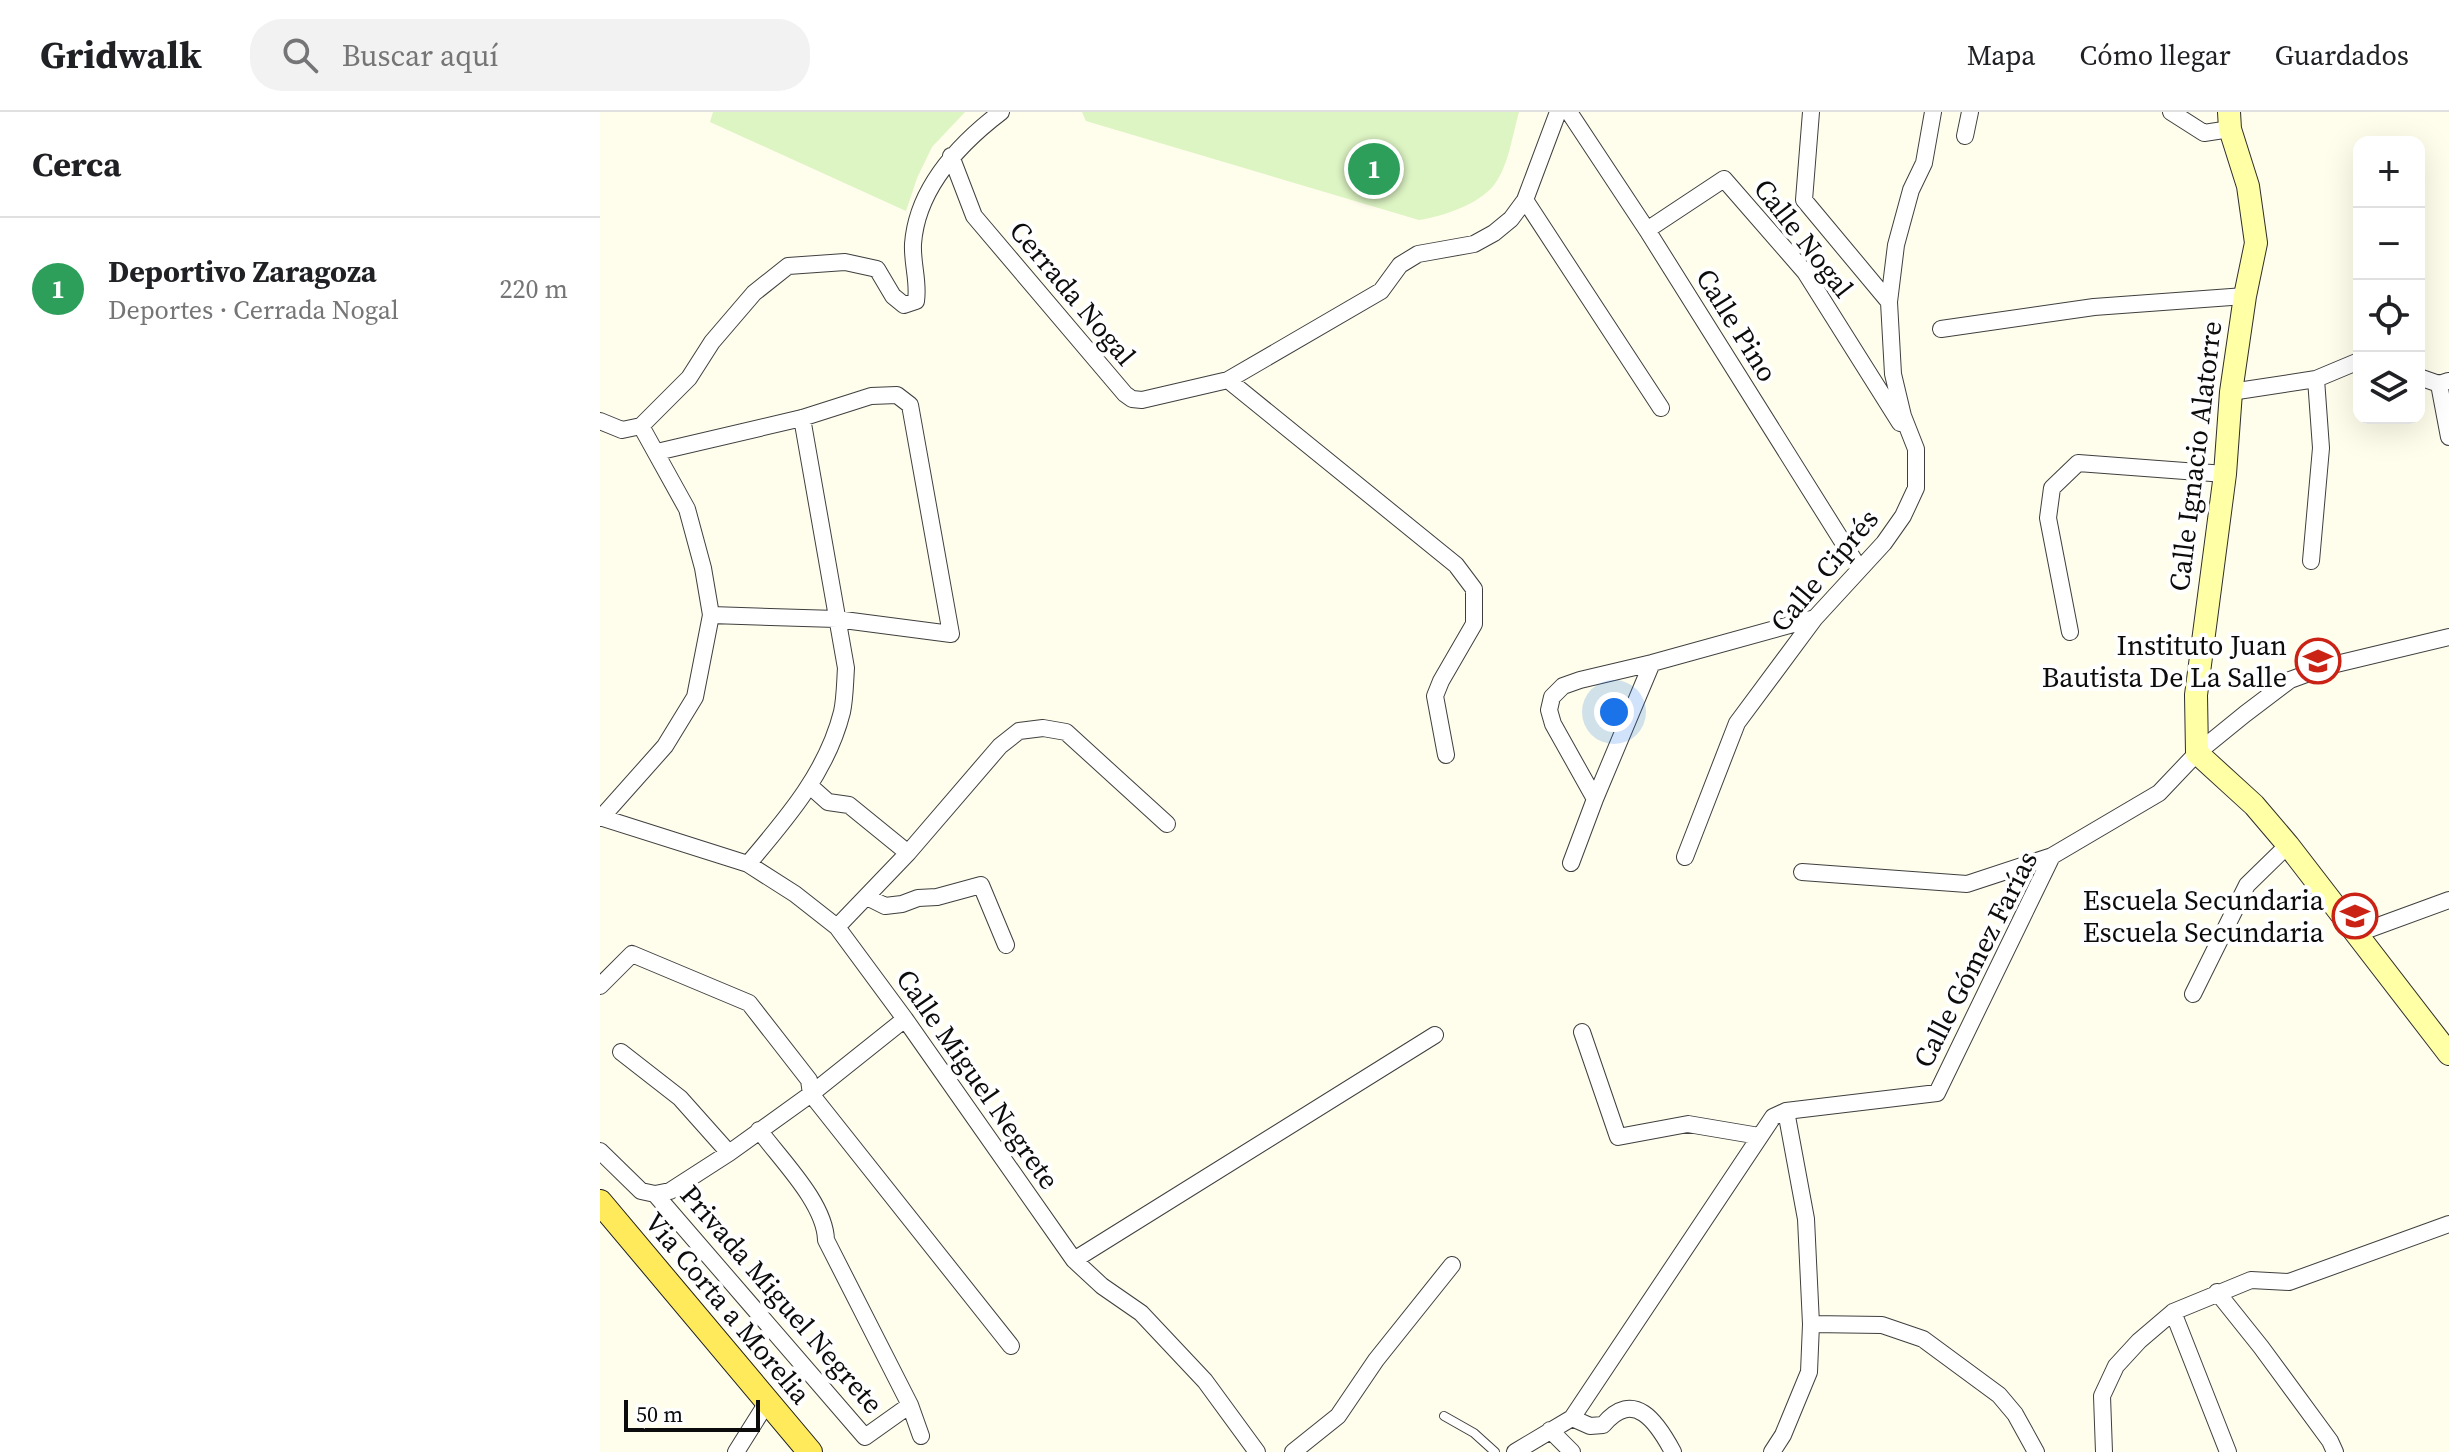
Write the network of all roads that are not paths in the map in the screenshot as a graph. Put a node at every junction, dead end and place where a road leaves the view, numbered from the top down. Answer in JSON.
{"nodes":[{"id":1,"x":1001,"y":112,"type":"edge"},
{"id":2,"x":1558,"y":112,"type":"edge"},
{"id":3,"x":1569,"y":112,"type":"edge"},
{"id":4,"x":1811,"y":112,"type":"edge"},
{"id":5,"x":1933,"y":112,"type":"edge"},
{"id":6,"x":1970,"y":112,"type":"edge"},
{"id":7,"x":2171,"y":112,"type":"edge"},
{"id":8,"x":2230,"y":121,"type":"edge"},
{"id":9,"x":1965,"y":136,"type":"dead end"},
{"id":10,"x":951,"y":156,"type":"junction"},
{"id":11,"x":1525,"y":200,"type":"junction"},
{"id":12,"x":1647,"y":230,"type":"junction"},
{"id":13,"x":2245,"y":296,"type":"junction"},
{"id":14,"x":1889,"y":302,"type":"junction"},
{"id":15,"x":1941,"y":329,"type":"dead end"},
{"id":16,"x":2353,"y":364,"type":"edge"},
{"id":17,"x":2316,"y":379,"type":"junction"},
{"id":18,"x":1228,"y":380,"type":"junction"},
{"id":19,"x":2444,"y":382,"type":"edge"},
{"id":20,"x":2231,"y":392,"type":"junction"},
{"id":21,"x":1661,"y":408,"type":"dead end"},
{"id":22,"x":802,"y":418,"type":"junction"},
{"id":23,"x":600,"y":421,"type":"edge"},
{"id":24,"x":641,"y":426,"type":"junction"},
{"id":25,"x":2449,"y":437,"type":"edge"},
{"id":26,"x":1916,"y":449,"type":"junction"},
{"id":27,"x":657,"y":452,"type":"junction"},
{"id":28,"x":2225,"y":474,"type":"junction"},
{"id":29,"x":2311,"y":561,"type":"dead end"},
{"id":30,"x":1859,"y":568,"type":"junction"},
{"id":31,"x":711,"y":615,"type":"junction"},
{"id":32,"x":1815,"y":618,"type":"junction"},
{"id":33,"x":836,"y":619,"type":"junction"},
{"id":34,"x":2070,"y":632,"type":"dead end"},
{"id":35,"x":2449,"y":637,"type":"edge"},
{"id":36,"x":1652,"y":663,"type":"junction"},
{"id":37,"x":2197,"y":753,"type":"junction"},
{"id":38,"x":1446,"y":755,"type":"dead end"},
{"id":39,"x":810,"y":786,"type":"junction"},
{"id":40,"x":1595,"y":799,"type":"junction"},
{"id":41,"x":600,"y":817,"type":"edge"},
{"id":42,"x":1167,"y":824,"type":"dead end"},
{"id":43,"x":2288,"y":845,"type":"junction"},
{"id":44,"x":908,"y":853,"type":"junction"},
{"id":45,"x":2052,"y":856,"type":"junction"},
{"id":46,"x":1685,"y":857,"type":"dead end"},
{"id":47,"x":1571,"y":863,"type":"dead end"},
{"id":48,"x":748,"y":864,"type":"junction"},
{"id":49,"x":1802,"y":872,"type":"dead end"},
{"id":50,"x":867,"y":897,"type":"junction"},
{"id":51,"x":2449,"y":900,"type":"edge"},
{"id":52,"x":837,"y":927,"type":"junction"},
{"id":53,"x":2356,"y":934,"type":"junction"},
{"id":54,"x":1006,"y":945,"type":"dead end"},
{"id":55,"x":600,"y":986,"type":"edge"},
{"id":56,"x":2193,"y":994,"type":"dead end"},
{"id":57,"x":905,"y":1019,"type":"junction"},
{"id":58,"x":1582,"y":1032,"type":"dead end"},
{"id":59,"x":1435,"y":1035,"type":"dead end"},
{"id":60,"x":621,"y":1052,"type":"dead end"},
{"id":61,"x":2449,"y":1054,"type":"edge"},
{"id":62,"x":811,"y":1094,"type":"junction"},
{"id":63,"x":1786,"y":1111,"type":"junction"},
{"id":64,"x":759,"y":1130,"type":"junction"},
{"id":65,"x":1759,"y":1136,"type":"junction"},
{"id":66,"x":600,"y":1151,"type":"edge"},
{"id":67,"x":729,"y":1153,"type":"junction"},
{"id":68,"x":655,"y":1194,"type":"junction"},
{"id":69,"x":600,"y":1202,"type":"edge"},
{"id":70,"x":2449,"y":1224,"type":"edge"},
{"id":71,"x":1074,"y":1260,"type":"junction"},
{"id":72,"x":1452,"y":1265,"type":"dead end"},
{"id":73,"x":2217,"y":1292,"type":"junction"},
{"id":74,"x":2173,"y":1312,"type":"junction"},
{"id":75,"x":1811,"y":1324,"type":"junction"},
{"id":76,"x":1011,"y":1346,"type":"dead end"},
{"id":77,"x":768,"y":1401,"type":"junction"},
{"id":78,"x":910,"y":1405,"type":"junction"},
{"id":79,"x":1444,"y":1416,"type":"dead end"},
{"id":80,"x":1572,"y":1418,"type":"junction"},
{"id":81,"x":1550,"y":1430,"type":"junction"},
{"id":82,"x":921,"y":1436,"type":"dead end"},
{"id":83,"x":736,"y":1452,"type":"edge"},
{"id":84,"x":810,"y":1452,"type":"edge"},
{"id":85,"x":1257,"y":1452,"type":"edge"},
{"id":86,"x":1293,"y":1452,"type":"edge"},
{"id":87,"x":1495,"y":1452,"type":"edge"},
{"id":88,"x":1515,"y":1452,"type":"edge"},
{"id":89,"x":1572,"y":1452,"type":"edge"},
{"id":90,"x":1673,"y":1452,"type":"edge"},
{"id":91,"x":1772,"y":1452,"type":"edge"},
{"id":92,"x":2036,"y":1452,"type":"edge"},
{"id":93,"x":2104,"y":1452,"type":"edge"},
{"id":94,"x":2228,"y":1452,"type":"edge"},
{"id":95,"x":2335,"y":1452,"type":"edge"}],
"edges":[{"from":1,"to":10,"type":"street"},
{"from":2,"to":11,"type":"street","name":"Cerrada Nogal"},
{"from":3,"to":12,"type":"street","name":"Calle Pino"},
{"from":4,"to":14,"type":"street","name":"Calle Nogal"},
{"from":5,"to":14,"type":"street","name":"Calle Ciprés"},
{"from":6,"to":9,"type":"street"},
{"from":7,"to":8,"type":"street"},
{"from":8,"to":13,"type":"street","name":"Calle Ignacio Alatorre"},
{"from":10,"to":18,"type":"street","name":"Cerrada Nogal"},
{"from":10,"to":24,"type":"street"},
{"from":11,"to":18,"type":"street","name":"Cerrada Nogal"},
{"from":11,"to":21,"type":"street"},
{"from":12,"to":26,"type":"street","name":"Calle Nogal"},
{"from":12,"to":30,"type":"street","name":"Calle Pino"},
{"from":13,"to":15,"type":"street"},
{"from":13,"to":20,"type":"street","name":"Calle Ignacio Alatorre"},
{"from":14,"to":26,"type":"street","name":"Calle Ciprés"},
{"from":16,"to":17,"type":"street"},
{"from":17,"to":20,"type":"street"},
{"from":17,"to":29,"type":"street"},
{"from":18,"to":38,"type":"street"},
{"from":19,"to":25,"type":"street"},
{"from":20,"to":28,"type":"street","name":"Calle Ignacio Alatorre"},
{"from":22,"to":27,"type":"street"},
{"from":22,"to":33,"type":"street"},
{"from":22,"to":33,"type":"street"},
{"from":23,"to":24,"type":"street"},
{"from":24,"to":27,"type":"street"},
{"from":26,"to":30,"type":"street","name":"Calle Ciprés"},
{"from":27,"to":31,"type":"street"},
{"from":28,"to":34,"type":"street"},
{"from":28,"to":37,"type":"street","name":"Calle Ignacio Alatorre"},
{"from":30,"to":32,"type":"street","name":"Calle Ciprés"},
{"from":31,"to":33,"type":"street"},
{"from":31,"to":41,"type":"street"},
{"from":32,"to":36,"type":"street"},
{"from":32,"to":46,"type":"street","name":"Calle Ciprés"},
{"from":33,"to":39,"type":"street"},
{"from":35,"to":37,"type":"street","name":"Calle Gómez Farías"},
{"from":36,"to":40,"type":"street"},
{"from":36,"to":40,"type":"street"},
{"from":37,"to":43,"type":"street"},
{"from":37,"to":45,"type":"street","name":"Calle Gómez Farías"},
{"from":39,"to":44,"type":"street"},
{"from":39,"to":48,"type":"street"},
{"from":40,"to":47,"type":"street"},
{"from":41,"to":48,"type":"street","name":"Calle Miguel Negrete"},
{"from":42,"to":44,"type":"street"},
{"from":43,"to":53,"type":"street"},
{"from":43,"to":56,"type":"street"},
{"from":44,"to":50,"type":"street"},
{"from":45,"to":49,"type":"street"},
{"from":45,"to":63,"type":"street","name":"Calle Gómez Farías"},
{"from":48,"to":52,"type":"street","name":"Calle Miguel Negrete"},
{"from":50,"to":52,"type":"street"},
{"from":50,"to":54,"type":"street"},
{"from":51,"to":53,"type":"street"},
{"from":52,"to":57,"type":"street","name":"Calle Miguel Negrete"},
{"from":53,"to":61,"type":"street"},
{"from":55,"to":62,"type":"street"},
{"from":57,"to":62,"type":"street","name":"Privada Miguel Negrete"},
{"from":57,"to":71,"type":"street","name":"Calle Miguel Negrete"},
{"from":58,"to":65,"type":"street"},
{"from":59,"to":71,"type":"street"},
{"from":60,"to":67,"type":"street","name":"Privada Miguel Negrete"},
{"from":62,"to":64,"type":"street","name":"Privada Miguel Negrete"},
{"from":62,"to":76,"type":"street"},
{"from":63,"to":65,"type":"street"},
{"from":63,"to":75,"type":"street"},
{"from":64,"to":67,"type":"street","name":"Privada Miguel Negrete"},
{"from":64,"to":78,"type":"street","name":"Privada Miguel Negrete"},
{"from":65,"to":80,"type":"street"},
{"from":66,"to":68,"type":"street","name":"Privada Miguel Negrete"},
{"from":67,"to":68,"type":"street","name":"Privada Miguel Negrete"},
{"from":68,"to":78,"type":"street","name":"Privada Miguel Negrete"},
{"from":69,"to":77,"type":"main road","name":"Via Corta a Morelia"},
{"from":70,"to":73,"type":"street"},
{"from":71,"to":85,"type":"street","name":"Calle Miguel Negrete"},
{"from":72,"to":86,"type":"street"},
{"from":73,"to":74,"type":"street"},
{"from":73,"to":95,"type":"street"},
{"from":74,"to":93,"type":"street"},
{"from":74,"to":94,"type":"street"},
{"from":75,"to":91,"type":"street"},
{"from":75,"to":92,"type":"street"},
{"from":77,"to":83,"type":"street"},
{"from":77,"to":84,"type":"main road","name":"Via Corta a Morelia"},
{"from":78,"to":82,"type":"street","name":"Privada Miguel Negrete"},
{"from":79,"to":87,"type":"lane"},
{"from":80,"to":81,"type":"street"},
{"from":80,"to":90,"type":"street"},
{"from":81,"to":88,"type":"street"},
{"from":81,"to":89,"type":"street"}]}
